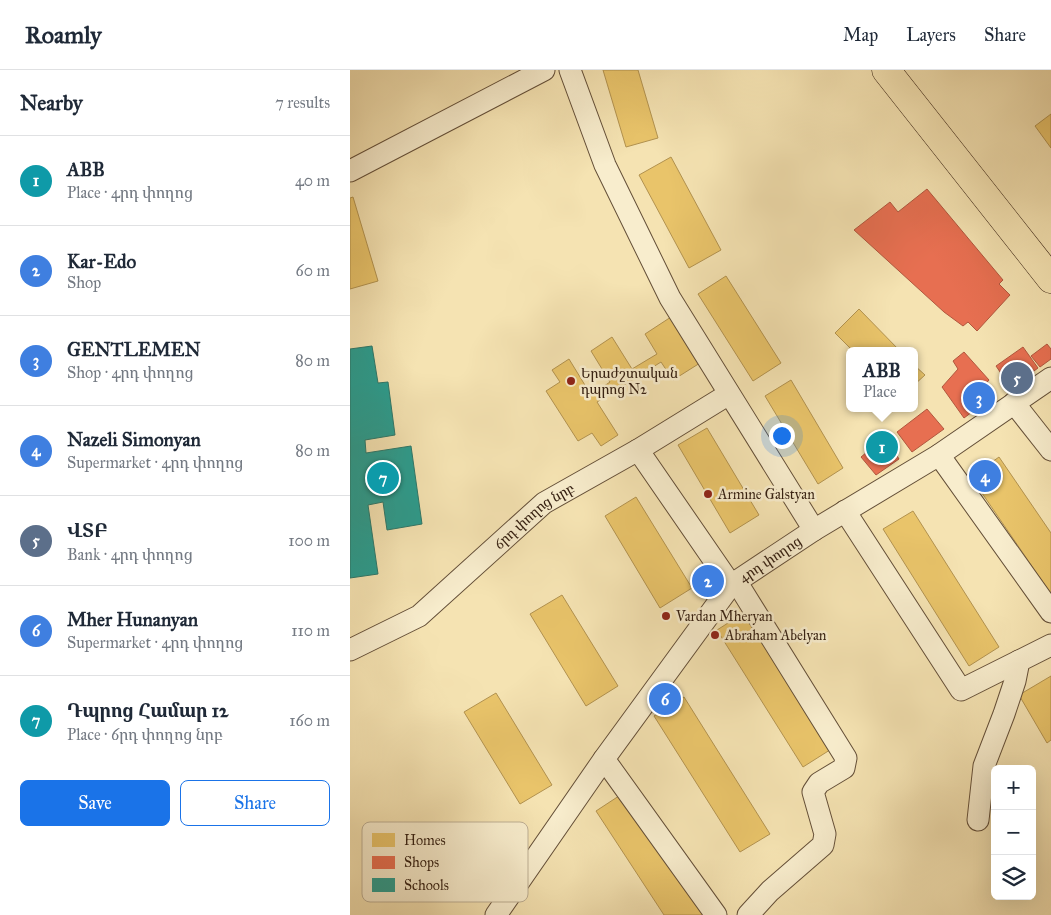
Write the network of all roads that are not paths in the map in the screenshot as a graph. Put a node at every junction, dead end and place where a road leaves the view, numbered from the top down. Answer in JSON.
{"nodes":[{"id":1,"x":544,"y":70,"type":"edge"},
{"id":2,"x":570,"y":70,"type":"edge"},
{"id":3,"x":886,"y":70,"type":"edge"},
{"id":4,"x":350,"y":171,"type":"edge"},
{"id":5,"x":1051,"y":279,"type":"edge"},
{"id":6,"x":1051,"y":378,"type":"edge"},
{"id":7,"x":729,"y":394,"type":"junction"},
{"id":8,"x":1014,"y":403,"type":"junction"},
{"id":9,"x":638,"y":450,"type":"junction"},
{"id":10,"x":1051,"y":450,"type":"edge"},
{"id":11,"x":940,"y":455,"type":"junction"},
{"id":12,"x":845,"y":511,"type":"junction"},
{"id":13,"x":814,"y":530,"type":"junction"},
{"id":14,"x":733,"y":583,"type":"junction"},
{"id":15,"x":1051,"y":612,"type":"edge"},
{"id":16,"x":1051,"y":645,"type":"edge"},
{"id":17,"x":350,"y":650,"type":"edge"},
{"id":18,"x":1019,"y":661,"type":"junction"},
{"id":19,"x":604,"y":759,"type":"junction"},
{"id":20,"x":978,"y":820,"type":"dead end"},
{"id":21,"x":528,"y":869,"type":"edge"},
{"id":22,"x":505,"y":902,"type":"edge"},
{"id":23,"x":496,"y":915,"type":"edge"},
{"id":24,"x":716,"y":915,"type":"edge"},
{"id":25,"x":748,"y":915,"type":"edge"}],
"edges":[{"from":1,"to":4,"type":"street"},
{"from":2,"to":7,"type":"street"},
{"from":3,"to":5,"type":"main road"},
{"from":6,"to":8,"type":"street","name":"4րդ փողոց"},
{"from":7,"to":9,"type":"street","name":"6րդ փողոց նրբ"},
{"from":7,"to":13,"type":"street"},
{"from":8,"to":10,"type":"street"},
{"from":8,"to":11,"type":"street","name":"4րդ փողոց"},
{"from":9,"to":14,"type":"street"},
{"from":9,"to":17,"type":"street","name":"6րդ փողոց նրբ"},
{"from":11,"to":12,"type":"street","name":"4րդ փողոց"},
{"from":11,"to":15,"type":"street"},
{"from":12,"to":13,"type":"street","name":"4րդ փողոց"},
{"from":12,"to":18,"type":"street"},
{"from":13,"to":14,"type":"street","name":"4րդ փողոց"},
{"from":14,"to":19,"type":"street","name":"4րդ փողոց"},
{"from":14,"to":25,"type":"street"},
{"from":16,"to":18,"type":"street"},
{"from":18,"to":20,"type":"street"},
{"from":19,"to":21,"type":"street","name":"4րդ փողոց"},
{"from":19,"to":24,"type":"street"},
{"from":22,"to":23,"type":"street","name":"4րդ փողոց"}]}
